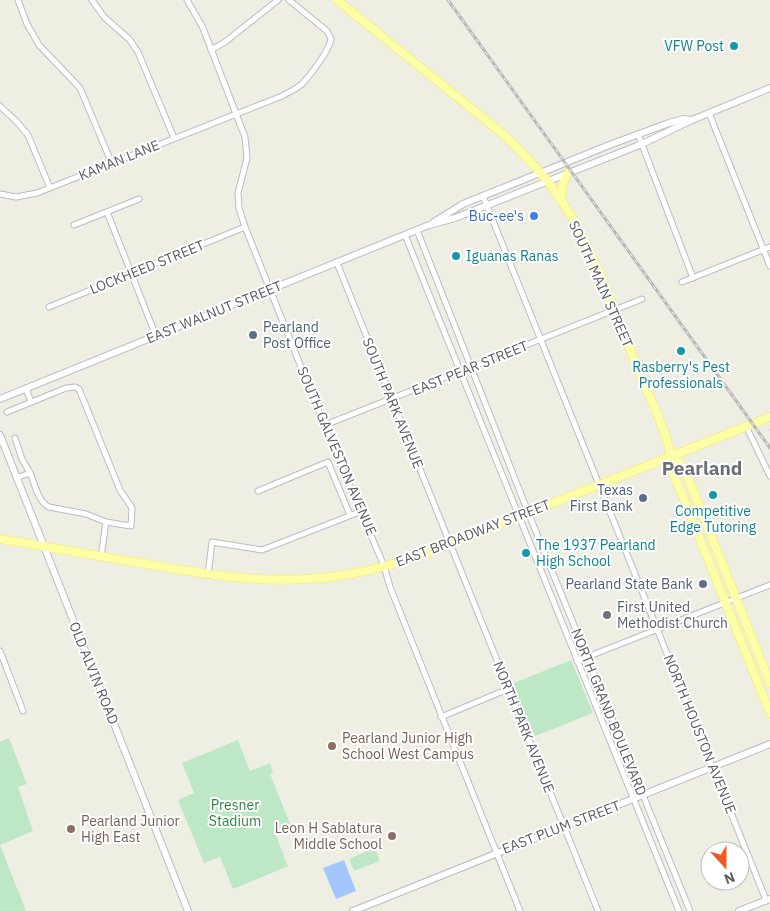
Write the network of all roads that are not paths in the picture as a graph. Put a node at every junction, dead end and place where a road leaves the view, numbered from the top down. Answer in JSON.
{"nodes":[{"id":1,"x":18,"y":0,"type":"edge"},
{"id":2,"x":92,"y":0,"type":"edge"},
{"id":3,"x":186,"y":0,"type":"edge"},
{"id":4,"x":278,"y":0,"type":"edge"},
{"id":5,"x":289,"y":0,"type":"edge"},
{"id":6,"x":337,"y":0,"type":"edge"},
{"id":7,"x":211,"y":50,"type":"junction"},
{"id":8,"x":770,"y":88,"type":"edge"},
{"id":9,"x":0,"y":106,"type":"edge"},
{"id":10,"x":236,"y":113,"type":"junction"},
{"id":11,"x":709,"y":114,"type":"junction"},
{"id":12,"x":692,"y":120,"type":"junction"},
{"id":13,"x":638,"y":134,"type":"junction"},
{"id":14,"x":174,"y":138,"type":"junction"},
{"id":15,"x":642,"y":144,"type":"junction"},
{"id":16,"x":112,"y":164,"type":"junction"},
{"id":17,"x":540,"y":173,"type":"junction"},
{"id":18,"x":568,"y":173,"type":"junction"},
{"id":19,"x":547,"y":181,"type":"junction"},
{"id":20,"x":50,"y":188,"type":"junction"},
{"id":21,"x":0,"y":194,"type":"edge"},
{"id":22,"x":483,"y":196,"type":"junction"},
{"id":23,"x":139,"y":199,"type":"dead end"},
{"id":24,"x":561,"y":200,"type":"junction"},
{"id":25,"x":487,"y":205,"type":"junction"},
{"id":26,"x":107,"y":212,"type":"junction"},
{"id":27,"x":74,"y":225,"type":"dead end"},
{"id":28,"x":429,"y":225,"type":"junction"},
{"id":29,"x":245,"y":227,"type":"junction"},
{"id":30,"x":417,"y":230,"type":"junction"},
{"id":31,"x":405,"y":235,"type":"junction"},
{"id":32,"x":770,"y":247,"type":"edge"},
{"id":33,"x":764,"y":250,"type":"junction"},
{"id":34,"x":337,"y":262,"type":"junction"},
{"id":35,"x":770,"y":266,"type":"edge"},
{"id":36,"x":131,"y":273,"type":"junction"},
{"id":37,"x":693,"y":278,"type":"junction"},
{"id":38,"x":682,"y":282,"type":"dead end"},
{"id":39,"x":270,"y":289,"type":"junction"},
{"id":40,"x":642,"y":299,"type":"dead end"},
{"id":41,"x":48,"y":306,"type":"dead end"},
{"id":42,"x":614,"y":310,"type":"junction"},
{"id":43,"x":156,"y":336,"type":"junction"},
{"id":44,"x":541,"y":339,"type":"junction"},
{"id":45,"x":471,"y":367,"type":"junction"},
{"id":46,"x":460,"y":371,"type":"junction"},
{"id":47,"x":26,"y":388,"type":"junction"},
{"id":48,"x":0,"y":399,"type":"edge"},
{"id":49,"x":392,"y":399,"type":"junction"},
{"id":50,"x":31,"y":402,"type":"junction"},
{"id":51,"x":7,"y":412,"type":"dead end"},
{"id":52,"x":770,"y":416,"type":"edge"},
{"id":53,"x":325,"y":425,"type":"junction"},
{"id":54,"x":746,"y":426,"type":"junction"},
{"id":55,"x":0,"y":435,"type":"edge"},
{"id":56,"x":15,"y":438,"type":"dead end"},
{"id":57,"x":672,"y":455,"type":"junction"},
{"id":58,"x":30,"y":473,"type":"junction"},
{"id":59,"x":770,"y":476,"type":"edge"},
{"id":60,"x":16,"y":478,"type":"junction"},
{"id":61,"x":600,"y":484,"type":"junction"},
{"id":62,"x":258,"y":491,"type":"dead end"},
{"id":63,"x":362,"y":511,"type":"junction"},
{"id":64,"x":528,"y":512,"type":"junction"},
{"id":65,"x":350,"y":515,"type":"junction"},
{"id":66,"x":519,"y":516,"type":"junction"},
{"id":67,"x":106,"y":522,"type":"junction"},
{"id":68,"x":0,"y":539,"type":"edge"},
{"id":69,"x":450,"y":544,"type":"junction"},
{"id":70,"x":44,"y":547,"type":"junction"},
{"id":71,"x":101,"y":557,"type":"junction"},
{"id":72,"x":384,"y":566,"type":"junction"},
{"id":73,"x":208,"y":575,"type":"junction"},
{"id":74,"x":770,"y":585,"type":"edge"},
{"id":75,"x":736,"y":598,"type":"junction"},
{"id":76,"x":726,"y":602,"type":"junction"},
{"id":77,"x":658,"y":629,"type":"junction"},
{"id":78,"x":0,"y":651,"type":"edge"},
{"id":79,"x":587,"y":657,"type":"junction"},
{"id":80,"x":2,"y":661,"type":"edge"},
{"id":81,"x":578,"y":661,"type":"junction"},
{"id":82,"x":770,"y":683,"type":"edge"},
{"id":83,"x":508,"y":689,"type":"junction"},
{"id":84,"x":23,"y":711,"type":"dead end"},
{"id":85,"x":770,"y":713,"type":"edge"},
{"id":86,"x":441,"y":717,"type":"junction"},
{"id":87,"x":770,"y":744,"type":"edge"},
{"id":88,"x":714,"y":767,"type":"junction"},
{"id":89,"x":643,"y":795,"type":"junction"},
{"id":90,"x":633,"y":799,"type":"junction"},
{"id":91,"x":564,"y":826,"type":"junction"},
{"id":92,"x":496,"y":853,"type":"junction"},
{"id":93,"x":768,"y":899,"type":"edge"},
{"id":94,"x":188,"y":911,"type":"edge"},
{"id":95,"x":353,"y":911,"type":"edge"},
{"id":96,"x":520,"y":911,"type":"edge"},
{"id":97,"x":598,"y":911,"type":"edge"},
{"id":98,"x":679,"y":911,"type":"edge"},
{"id":99,"x":690,"y":911,"type":"edge"},
{"id":100,"x":739,"y":911,"type":"edge"}],
"edges":[{"from":1,"to":16,"type":"street"},
{"from":2,"to":14,"type":"street"},
{"from":3,"to":7,"type":"street","name":"SOUTH GALVESTON AVENUE"},
{"from":4,"to":7,"type":"street"},
{"from":5,"to":10,"type":"street","name":"KAMAN LANE"},
{"from":6,"to":17,"type":"main road","name":"SOUTH MAIN STREET"},
{"from":7,"to":10,"type":"street","name":"SOUTH GALVESTON AVENUE"},
{"from":8,"to":11,"type":"street"},
{"from":9,"to":20,"type":"street"},
{"from":10,"to":14,"type":"street","name":"KAMAN LANE"},
{"from":10,"to":29,"type":"street","name":"SOUTH GALVESTON AVENUE"},
{"from":11,"to":12,"type":"street"},
{"from":11,"to":33,"type":"street"},
{"from":12,"to":13,"type":"street","name":"EAST WALNUT STREET"},
{"from":12,"to":15,"type":"street","name":"EAST WALNUT STREET"},
{"from":13,"to":15,"type":"street"},
{"from":13,"to":17,"type":"street","name":"EAST WALNUT STREET"},
{"from":14,"to":16,"type":"street","name":"KAMAN LANE"},
{"from":15,"to":18,"type":"street","name":"EAST WALNUT STREET"},
{"from":15,"to":37,"type":"street"},
{"from":16,"to":20,"type":"street","name":"KAMAN LANE"},
{"from":17,"to":19,"type":"main road","name":"SOUTH MAIN STREET"},
{"from":17,"to":22,"type":"street","name":"EAST WALNUT STREET"},
{"from":18,"to":19,"type":"street","name":"EAST WALNUT STREET"},
{"from":18,"to":24,"type":"main road"},
{"from":19,"to":24,"type":"main road","name":"SOUTH MAIN STREET"},
{"from":19,"to":25,"type":"street","name":"EAST WALNUT STREET"},
{"from":20,"to":21,"type":"street","name":"KAMAN LANE"},
{"from":22,"to":25,"type":"street","name":"NORTH HOUSTON AVENUE"},
{"from":22,"to":28,"type":"street","name":"EAST WALNUT STREET"},
{"from":23,"to":26,"type":"street"},
{"from":24,"to":42,"type":"main road","name":"SOUTH MAIN STREET"},
{"from":25,"to":28,"type":"street","name":"EAST WALNUT STREET"},
{"from":25,"to":44,"type":"street","name":"NORTH HOUSTON AVENUE"},
{"from":26,"to":27,"type":"street"},
{"from":26,"to":36,"type":"street"},
{"from":28,"to":30,"type":"street","name":"EAST WALNUT STREET"},
{"from":29,"to":36,"type":"street","name":"LOCKHEED STREET"},
{"from":29,"to":39,"type":"street","name":"SOUTH GALVESTON AVENUE"},
{"from":30,"to":31,"type":"street","name":"EAST WALNUT STREET"},
{"from":30,"to":45,"type":"street","name":"NORTH GRAND BOULEVARD"},
{"from":31,"to":34,"type":"street","name":"EAST WALNUT STREET"},
{"from":31,"to":46,"type":"street","name":"NORTH GRAND BOULEVARD"},
{"from":32,"to":33,"type":"street"},
{"from":33,"to":35,"type":"street"},
{"from":33,"to":37,"type":"street"},
{"from":34,"to":39,"type":"street","name":"EAST WALNUT STREET"},
{"from":34,"to":49,"type":"street","name":"SOUTH PARK AVENUE"},
{"from":36,"to":41,"type":"street","name":"LOCKHEED STREET"},
{"from":36,"to":43,"type":"street"},
{"from":37,"to":38,"type":"street"},
{"from":39,"to":43,"type":"street","name":"EAST WALNUT STREET"},
{"from":39,"to":53,"type":"street","name":"SOUTH GALVESTON AVENUE"},
{"from":40,"to":42,"type":"street","name":"EAST PEAR STREET"},
{"from":42,"to":44,"type":"street","name":"EAST PEAR STREET"},
{"from":42,"to":57,"type":"main road","name":"SOUTH MAIN STREET"},
{"from":43,"to":47,"type":"street","name":"EAST WALNUT STREET"},
{"from":44,"to":45,"type":"street","name":"EAST PEAR STREET"},
{"from":44,"to":61,"type":"street","name":"NORTH HOUSTON AVENUE"},
{"from":45,"to":46,"type":"street","name":"EAST PEAR STREET"},
{"from":45,"to":64,"type":"street","name":"NORTH GRAND BOULEVARD"},
{"from":46,"to":49,"type":"street","name":"EAST PEAR STREET"},
{"from":46,"to":66,"type":"street","name":"NORTH GRAND BOULEVARD"},
{"from":47,"to":48,"type":"street","name":"EAST WALNUT STREET"},
{"from":47,"to":50,"type":"street"},
{"from":49,"to":53,"type":"street","name":"EAST PEAR STREET"},
{"from":49,"to":69,"type":"street","name":"SOUTH PARK AVENUE"},
{"from":50,"to":51,"type":"street"},
{"from":50,"to":67,"type":"street"},
{"from":52,"to":54,"type":"main road","name":"EAST BROADWAY STREET"},
{"from":53,"to":63,"type":"street","name":"SOUTH GALVESTON AVENUE"},
{"from":54,"to":57,"type":"main road","name":"EAST BROADWAY STREET"},
{"from":54,"to":59,"type":"street"},
{"from":55,"to":60,"type":"street","name":"OLD ALVIN ROAD"},
{"from":56,"to":58,"type":"street"},
{"from":57,"to":61,"type":"main road","name":"EAST BROADWAY STREET"},
{"from":57,"to":75,"type":"main road"},
{"from":57,"to":76,"type":"main road"},
{"from":58,"to":60,"type":"street"},
{"from":58,"to":67,"type":"street"},
{"from":60,"to":70,"type":"street","name":"OLD ALVIN ROAD"},
{"from":61,"to":64,"type":"main road","name":"EAST BROADWAY STREET"},
{"from":61,"to":77,"type":"street","name":"NORTH HOUSTON AVENUE"},
{"from":62,"to":65,"type":"street"},
{"from":63,"to":65,"type":"street"},
{"from":63,"to":72,"type":"street","name":"SOUTH GALVESTON AVENUE"},
{"from":64,"to":66,"type":"main road","name":"EAST BROADWAY STREET"},
{"from":64,"to":79,"type":"street","name":"NORTH GRAND BOULEVARD"},
{"from":65,"to":73,"type":"street"},
{"from":66,"to":69,"type":"main road","name":"EAST BROADWAY STREET"},
{"from":66,"to":81,"type":"street","name":"NORTH GRAND BOULEVARD"},
{"from":67,"to":71,"type":"street"},
{"from":68,"to":70,"type":"main road","name":"EAST BROADWAY STREET"},
{"from":69,"to":72,"type":"main road","name":"EAST BROADWAY STREET"},
{"from":69,"to":83,"type":"street","name":"NORTH PARK AVENUE"},
{"from":70,"to":71,"type":"main road","name":"EAST BROADWAY STREET"},
{"from":70,"to":94,"type":"street","name":"OLD ALVIN ROAD"},
{"from":71,"to":73,"type":"main road","name":"EAST BROADWAY STREET"},
{"from":72,"to":73,"type":"main road","name":"EAST BROADWAY STREET"},
{"from":72,"to":86,"type":"street","name":"SOUTH GALVESTON AVENUE"},
{"from":74,"to":75,"type":"street"},
{"from":75,"to":76,"type":"street"},
{"from":75,"to":82,"type":"main road"},
{"from":76,"to":77,"type":"street"},
{"from":76,"to":85,"type":"main road"},
{"from":77,"to":79,"type":"street"},
{"from":77,"to":88,"type":"street","name":"NORTH HOUSTON AVENUE"},
{"from":78,"to":80,"type":"street"},
{"from":79,"to":81,"type":"street"},
{"from":79,"to":89,"type":"street","name":"NORTH GRAND BOULEVARD"},
{"from":80,"to":84,"type":"street"},
{"from":81,"to":90,"type":"street","name":"NORTH GRAND BOULEVARD"},
{"from":83,"to":86,"type":"street"},
{"from":83,"to":91,"type":"street","name":"NORTH PARK AVENUE"},
{"from":86,"to":92,"type":"street","name":"SOUTH GALVESTON AVENUE"},
{"from":87,"to":88,"type":"street","name":"EAST PLUM STREET"},
{"from":88,"to":89,"type":"street","name":"EAST PLUM STREET"},
{"from":88,"to":93,"type":"street","name":"NORTH HOUSTON AVENUE"},
{"from":89,"to":90,"type":"street","name":"EAST PLUM STREET"},
{"from":89,"to":99,"type":"street","name":"NORTH GRAND BOULEVARD"},
{"from":90,"to":91,"type":"street","name":"EAST PLUM STREET"},
{"from":90,"to":98,"type":"street","name":"NORTH GRAND BOULEVARD"},
{"from":91,"to":92,"type":"street","name":"EAST PLUM STREET"},
{"from":91,"to":97,"type":"street","name":"NORTH PARK AVENUE"},
{"from":92,"to":95,"type":"street","name":"EAST PLUM STREET"},
{"from":92,"to":96,"type":"street","name":"SOUTH GALVESTON AVENUE"},
{"from":93,"to":100,"type":"street"}]}
